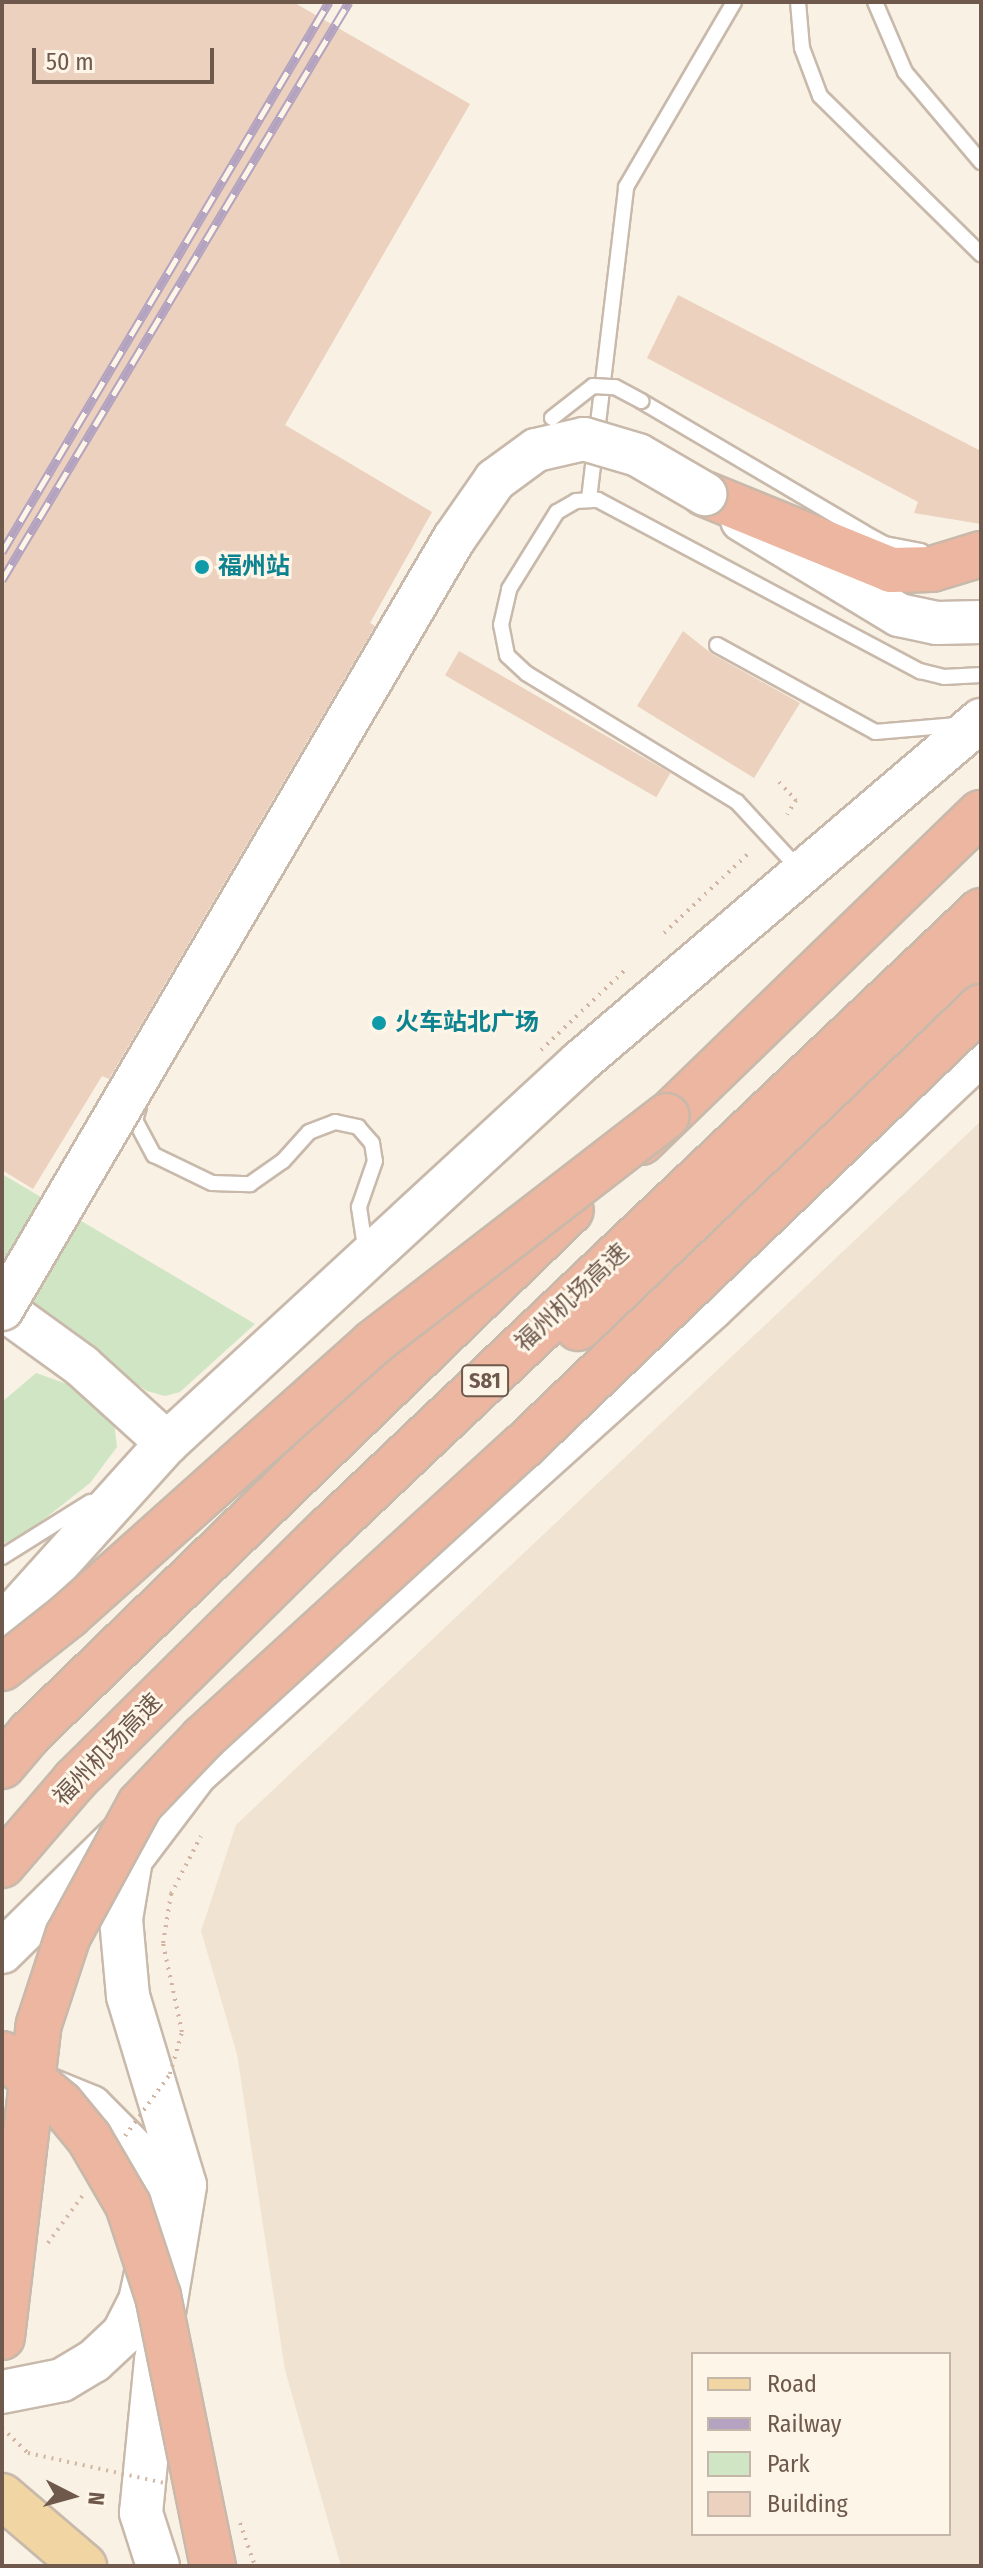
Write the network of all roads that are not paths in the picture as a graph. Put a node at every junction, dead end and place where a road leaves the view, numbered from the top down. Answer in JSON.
{"nodes":[{"id":1,"x":734,"y":2,"type":"edge"},
{"id":2,"x":798,"y":2,"type":"edge"},
{"id":3,"x":875,"y":2,"type":"edge"},
{"id":4,"x":981,"y":162,"type":"edge"},
{"id":5,"x":981,"y":254,"type":"edge"},
{"id":6,"x":705,"y":494,"type":"junction"},
{"id":7,"x":589,"y":499,"type":"junction"},
{"id":8,"x":494,"y":512,"type":"dead end"},
{"id":9,"x":981,"y":553,"type":"edge"},
{"id":10,"x":981,"y":622,"type":"edge"},
{"id":11,"x":717,"y":645,"type":"dead end"},
{"id":12,"x":981,"y":675,"type":"edge"},
{"id":13,"x":379,"y":700,"type":"dead end"},
{"id":14,"x":979,"y":722,"type":"edge"},
{"id":15,"x":981,"y":813,"type":"edge"},
{"id":16,"x":803,"y":873,"type":"junction"},
{"id":17,"x":981,"y":911,"type":"edge"},
{"id":18,"x":981,"y":953,"type":"edge"},
{"id":19,"x":981,"y":1007,"type":"edge"},
{"id":20,"x":981,"y":1054,"type":"edge"},
{"id":21,"x":667,"y":1116,"type":"junction"},
{"id":22,"x":367,"y":1259,"type":"junction"},
{"id":23,"x":2,"y":1308,"type":"edge"},
{"id":24,"x":167,"y":1443,"type":"junction"},
{"id":25,"x":330,"y":1528,"type":"junction"},
{"id":26,"x":2,"y":1557,"type":"edge"},
{"id":27,"x":2,"y":1626,"type":"edge"},
{"id":28,"x":2,"y":1668,"type":"edge"},
{"id":29,"x":2,"y":1678,"type":"edge"},
{"id":30,"x":2,"y":1766,"type":"edge"},
{"id":31,"x":194,"y":1776,"type":"junction"},
{"id":32,"x":2,"y":1865,"type":"edge"},
{"id":33,"x":2,"y":1952,"type":"edge"},
{"id":34,"x":2,"y":2054,"type":"edge"},
{"id":35,"x":2,"y":2079,"type":"edge"},
{"id":36,"x":2,"y":2337,"type":"edge"},
{"id":37,"x":2,"y":2392,"type":"edge"},
{"id":38,"x":2,"y":2496,"type":"edge"},
{"id":39,"x":84,"y":2566,"type":"edge"},
{"id":40,"x":158,"y":2566,"type":"edge"},
{"id":41,"x":213,"y":2566,"type":"edge"}],
"edges":[{"from":1,"to":7,"type":"lane"},
{"from":2,"to":5,"type":"lane"},
{"from":3,"to":4,"type":"lane"},
{"from":6,"to":9,"type":"highway"},
{"from":6,"to":10,"type":"main road"},
{"from":6,"to":23,"type":"main road","bridge":true},
{"from":7,"to":12,"type":"lane"},
{"from":7,"to":16,"type":"lane"},
{"from":8,"to":9,"type":"lane","bridge":true},
{"from":11,"to":14,"type":"lane"},
{"from":13,"to":22,"type":"lane"},
{"from":14,"to":16,"type":"main road"},
{"from":15,"to":21,"type":"highway","number":"S81"},
{"from":16,"to":22,"type":"main road"},
{"from":17,"to":25,"type":"highway","name":"福州机场高速","number":"S81"},
{"from":18,"to":25,"type":"highway"},
{"from":19,"to":36,"type":"highway","bridge":true},
{"from":20,"to":31,"type":"main road"},
{"from":21,"to":28,"type":"highway","bridge":true},
{"from":21,"to":30,"type":"highway","number":"S81","bridge":true},
{"from":22,"to":24,"type":"main road"},
{"from":23,"to":24,"type":"main road"},
{"from":24,"to":26,"type":"lane"},
{"from":24,"to":27,"type":"main road"},
{"from":24,"to":29,"type":"main road"},
{"from":25,"to":32,"type":"highway","name":"福州机场高速","number":"S81"},
{"from":31,"to":33,"type":"main road"},
{"from":31,"to":40,"type":"main road"},
{"from":34,"to":41,"type":"highway","bridge":true},
{"from":35,"to":37,"type":"main road"},
{"from":38,"to":39,"type":"main road"}]}
